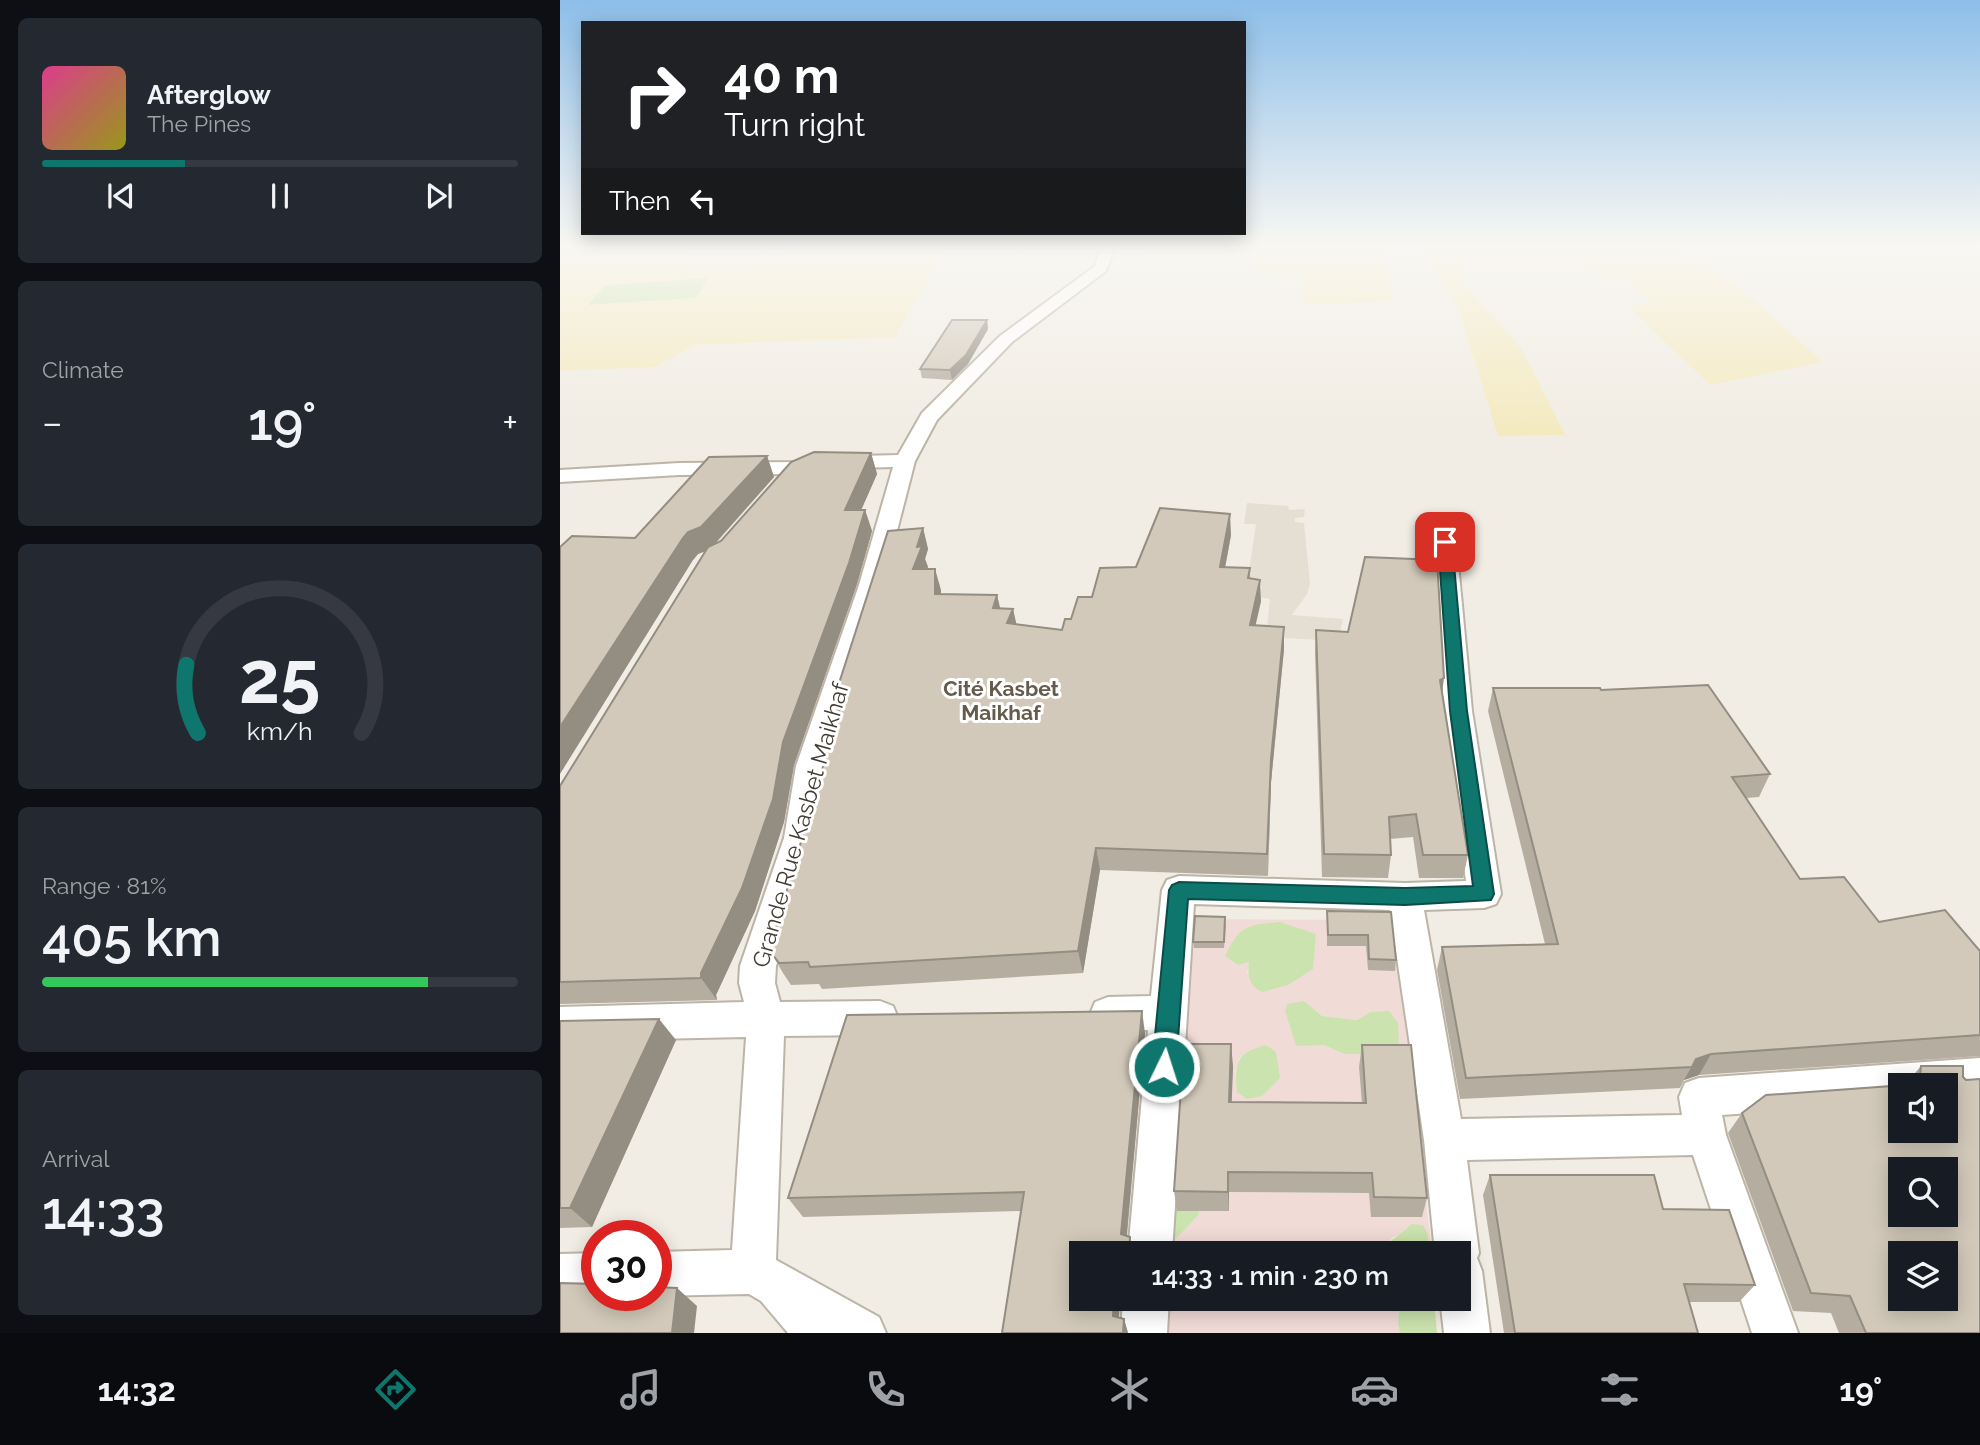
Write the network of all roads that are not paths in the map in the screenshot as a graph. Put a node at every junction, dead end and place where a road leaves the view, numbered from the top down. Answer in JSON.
{"nodes":[{"id":1,"x":1050,"y":306,"type":"edge"},
{"id":2,"x":905,"y":461,"type":"junction"},
{"id":3,"x":806,"y":468,"type":"junction"},
{"id":4,"x":560,"y":476,"type":"edge"},
{"id":5,"x":773,"y":496,"type":"edge"},
{"id":6,"x":1445,"y":542,"type":"dead end"},
{"id":7,"x":1405,"y":897,"type":"junction"},
{"id":8,"x":1168,"y":1013,"type":"junction"},
{"id":9,"x":1071,"y":1015,"type":"edge"},
{"id":10,"x":919,"y":1017,"type":"edge"},
{"id":11,"x":766,"y":1019,"type":"junction"},
{"id":12,"x":560,"y":1024,"type":"edge"},
{"id":13,"x":1980,"y":1077,"type":"edge"},
{"id":14,"x":1706,"y":1135,"type":"junction"},
{"id":15,"x":1444,"y":1140,"type":"junction"},
{"id":16,"x":1151,"y":1241,"type":"edge"},
{"id":17,"x":1456,"y":1241,"type":"edge"},
{"id":18,"x":581,"y":1275,"type":"edge"},
{"id":19,"x":672,"y":1275,"type":"edge"},
{"id":20,"x":560,"y":1276,"type":"edge"},
{"id":21,"x":765,"y":1279,"type":"junction"},
{"id":22,"x":1145,"y":1311,"type":"edge"},
{"id":23,"x":1464,"y":1311,"type":"edge"},
{"id":24,"x":818,"y":1333,"type":"edge"},
{"id":25,"x":863,"y":1333,"type":"edge"},
{"id":26,"x":1144,"y":1333,"type":"edge"},
{"id":27,"x":1467,"y":1333,"type":"edge"},
{"id":28,"x":1776,"y":1333,"type":"edge"}],
"edges":[{"from":1,"to":2,"type":"street","name":"Grande Rue Kasbet Maikhaf"},
{"from":2,"to":3,"type":"street"},
{"from":2,"to":11,"type":"street","name":"Grande Rue Kasbet Maikhaf"},
{"from":3,"to":4,"type":"street"},
{"from":3,"to":5,"type":"street"},
{"from":6,"to":7,"type":"street"},
{"from":7,"to":8,"type":"street"},
{"from":7,"to":15,"type":"street"},
{"from":8,"to":9,"type":"street"},
{"from":8,"to":16,"type":"street"},
{"from":10,"to":11,"type":"street"},
{"from":11,"to":12,"type":"street"},
{"from":11,"to":21,"type":"street","name":"Grande Rue Kasbet Maikhaf"},
{"from":13,"to":14,"type":"street"},
{"from":14,"to":15,"type":"street"},
{"from":14,"to":28,"type":"street"},
{"from":15,"to":17,"type":"street"},
{"from":18,"to":20,"type":"street"},
{"from":19,"to":21,"type":"street"},
{"from":21,"to":24,"type":"street"},
{"from":21,"to":25,"type":"street"},
{"from":22,"to":26,"type":"street"},
{"from":23,"to":27,"type":"street"}]}
